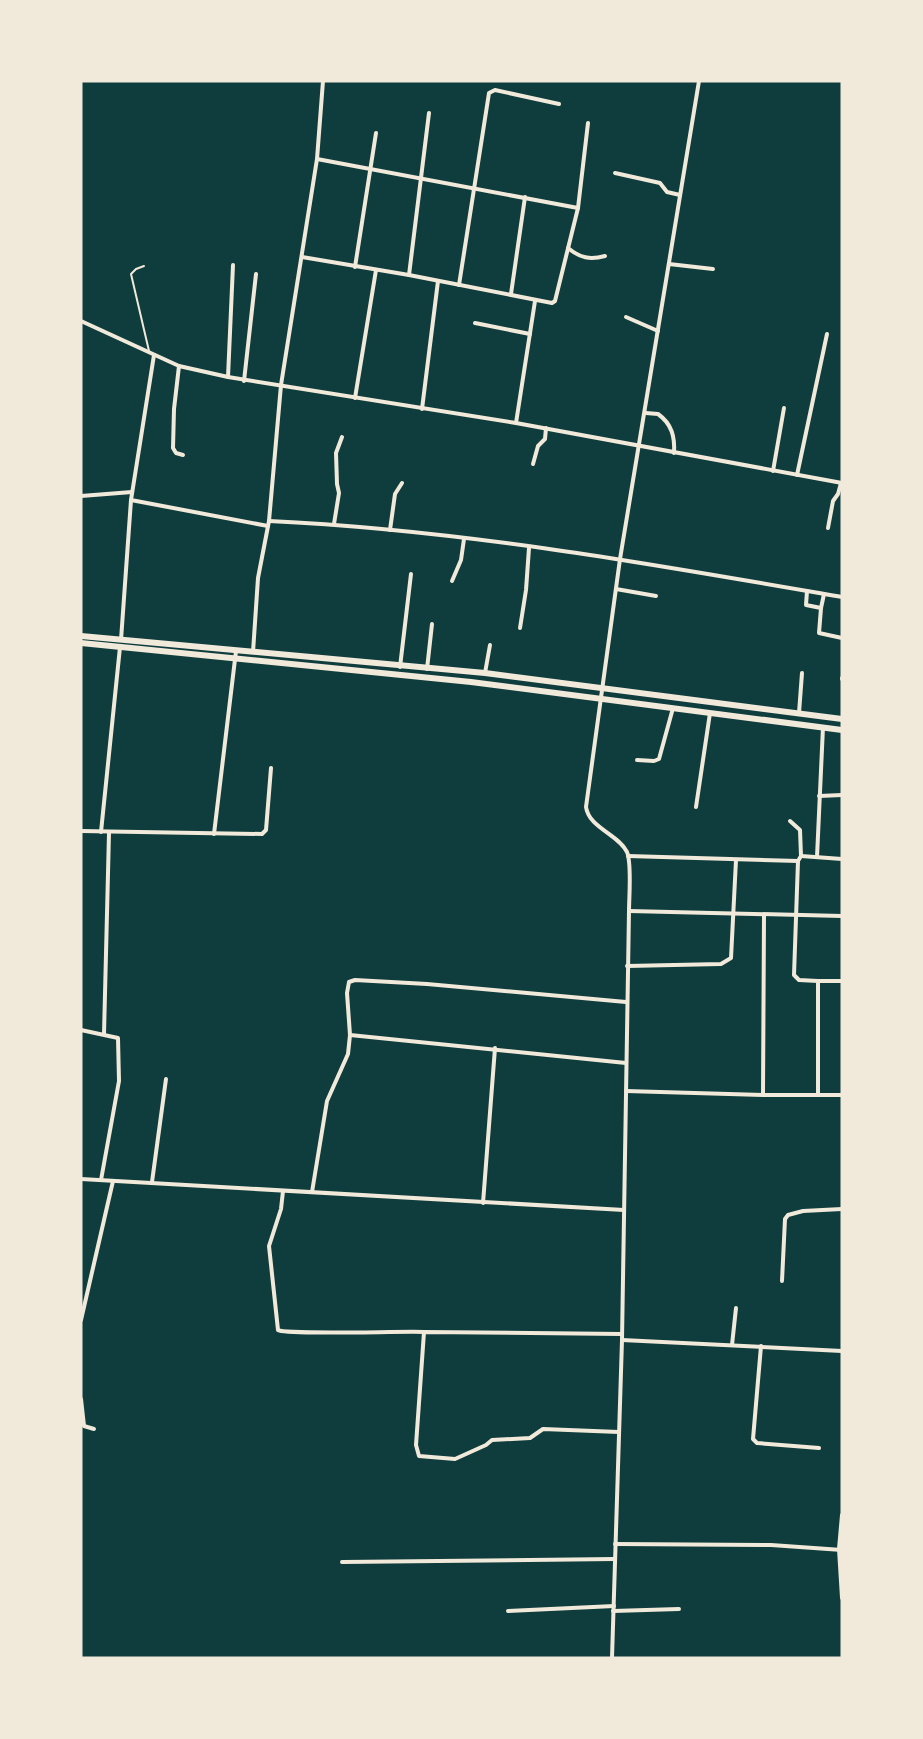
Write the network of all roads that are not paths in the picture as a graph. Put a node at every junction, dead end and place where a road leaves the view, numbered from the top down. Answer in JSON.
{"nodes":[{"id":1,"x":323,"y":81,"type":"edge"},
{"id":2,"x":699,"y":81,"type":"edge"},
{"id":3,"x":559,"y":104,"type":"dead end"},
{"id":4,"x":429,"y":113,"type":"dead end"},
{"id":5,"x":588,"y":123,"type":"dead end"},
{"id":6,"x":376,"y":134,"type":"dead end"},
{"id":7,"x":316,"y":159,"type":"junction"},
{"id":8,"x":371,"y":168,"type":"junction"},
{"id":9,"x":615,"y":172,"type":"dead end"},
{"id":10,"x":423,"y":177,"type":"junction"},
{"id":11,"x":474,"y":188,"type":"junction"},
{"id":12,"x":680,"y":195,"type":"junction"},
{"id":13,"x":525,"y":197,"type":"junction"},
{"id":14,"x":578,"y":208,"type":"junction"},
{"id":15,"x":568,"y":248,"type":"junction"},
{"id":16,"x":605,"y":256,"type":"dead end"},
{"id":17,"x":302,"y":257,"type":"junction"},
{"id":18,"x":669,"y":264,"type":"junction"},
{"id":19,"x":233,"y":265,"type":"dead end"},
{"id":20,"x":144,"y":266,"type":"dead end"},
{"id":21,"x":356,"y":267,"type":"junction"},
{"id":22,"x":713,"y":269,"type":"dead end"},
{"id":23,"x":376,"y":270,"type":"junction"},
{"id":24,"x":256,"y":274,"type":"dead end"},
{"id":25,"x":409,"y":274,"type":"junction"},
{"id":26,"x":438,"y":281,"type":"junction"},
{"id":27,"x":459,"y":285,"type":"junction"},
{"id":28,"x":511,"y":294,"type":"junction"},
{"id":29,"x":535,"y":301,"type":"junction"},
{"id":30,"x":626,"y":318,"type":"dead end"},
{"id":31,"x":81,"y":321,"type":"edge"},
{"id":32,"x":475,"y":323,"type":"dead end"},
{"id":33,"x":658,"y":331,"type":"junction"},
{"id":34,"x":530,"y":334,"type":"junction"},
{"id":35,"x":827,"y":334,"type":"dead end"},
{"id":36,"x":149,"y":351,"type":"junction"},
{"id":37,"x":154,"y":354,"type":"junction"},
{"id":38,"x":179,"y":366,"type":"junction"},
{"id":39,"x":228,"y":378,"type":"junction"},
{"id":40,"x":244,"y":380,"type":"junction"},
{"id":41,"x":281,"y":385,"type":"junction"},
{"id":42,"x":355,"y":398,"type":"junction"},
{"id":43,"x":784,"y":408,"type":"dead end"},
{"id":44,"x":422,"y":409,"type":"junction"},
{"id":45,"x":646,"y":413,"type":"junction"},
{"id":46,"x":516,"y":423,"type":"junction"},
{"id":47,"x":546,"y":428,"type":"junction"},
{"id":48,"x":342,"y":436,"type":"dead end"},
{"id":49,"x":639,"y":446,"type":"junction"},
{"id":50,"x":674,"y":453,"type":"junction"},
{"id":51,"x":183,"y":455,"type":"dead end"},
{"id":52,"x":533,"y":464,"type":"dead end"},
{"id":53,"x":774,"y":471,"type":"junction"},
{"id":54,"x":797,"y":475,"type":"junction"},
{"id":55,"x":402,"y":483,"type":"dead end"},
{"id":56,"x":841,"y":483,"type":"edge"},
{"id":57,"x":132,"y":492,"type":"junction"},
{"id":58,"x":81,"y":496,"type":"edge"},
{"id":59,"x":132,"y":500,"type":"junction"},
{"id":60,"x":269,"y":521,"type":"junction"},
{"id":61,"x":334,"y":524,"type":"junction"},
{"id":62,"x":268,"y":526,"type":"junction"},
{"id":63,"x":828,"y":528,"type":"dead end"},
{"id":64,"x":390,"y":530,"type":"junction"},
{"id":65,"x":464,"y":539,"type":"junction"},
{"id":66,"x":529,"y":548,"type":"junction"},
{"id":67,"x":620,"y":559,"type":"junction"},
{"id":68,"x":411,"y":574,"type":"dead end"},
{"id":69,"x":452,"y":580,"type":"dead end"},
{"id":70,"x":616,"y":589,"type":"junction"},
{"id":71,"x":807,"y":591,"type":"junction"},
{"id":72,"x":824,"y":594,"type":"junction"},
{"id":73,"x":656,"y":596,"type":"dead end"},
{"id":74,"x":842,"y":597,"type":"edge"},
{"id":75,"x":821,"y":608,"type":"junction"},
{"id":76,"x":432,"y":624,"type":"dead end"},
{"id":77,"x":520,"y":628,"type":"dead end"},
{"id":78,"x":81,"y":636,"type":"edge"},
{"id":79,"x":842,"y":638,"type":"edge"},
{"id":80,"x":81,"y":642,"type":"edge"},
{"id":81,"x":121,"y":644,"type":"junction"},
{"id":82,"x":490,"y":645,"type":"dead end"},
{"id":83,"x":236,"y":655,"type":"junction"},
{"id":84,"x":252,"y":656,"type":"junction"},
{"id":85,"x":400,"y":667,"type":"junction"},
{"id":86,"x":427,"y":669,"type":"junction"},
{"id":87,"x":485,"y":673,"type":"junction"},
{"id":88,"x":802,"y":673,"type":"dead end"},
{"id":89,"x":602,"y":688,"type":"junction"},
{"id":90,"x":600,"y":699,"type":"junction"},
{"id":91,"x":673,"y":708,"type":"junction"},
{"id":92,"x":710,"y":713,"type":"junction"},
{"id":93,"x":798,"y":714,"type":"junction"},
{"id":94,"x":842,"y":719,"type":"edge"},
{"id":95,"x":823,"y":728,"type":"junction"},
{"id":96,"x":842,"y":730,"type":"edge"},
{"id":97,"x":637,"y":760,"type":"dead end"},
{"id":98,"x":271,"y":768,"type":"dead end"},
{"id":99,"x":818,"y":796,"type":"junction"},
{"id":100,"x":842,"y":796,"type":"edge"},
{"id":101,"x":696,"y":807,"type":"dead end"},
{"id":102,"x":790,"y":821,"type":"dead end"},
{"id":103,"x":81,"y":831,"type":"edge"},
{"id":104,"x":101,"y":832,"type":"junction"},
{"id":105,"x":109,"y":833,"type":"junction"},
{"id":106,"x":214,"y":834,"type":"junction"},
{"id":107,"x":628,"y":856,"type":"junction"},
{"id":108,"x":801,"y":856,"type":"junction"},
{"id":109,"x":817,"y":857,"type":"junction"},
{"id":110,"x":842,"y":859,"type":"edge"},
{"id":111,"x":736,"y":860,"type":"junction"},
{"id":112,"x":798,"y":861,"type":"junction"},
{"id":113,"x":629,"y":911,"type":"junction"},
{"id":114,"x":733,"y":914,"type":"junction"},
{"id":115,"x":764,"y":915,"type":"junction"},
{"id":116,"x":795,"y":916,"type":"junction"},
{"id":117,"x":842,"y":916,"type":"edge"},
{"id":118,"x":628,"y":966,"type":"junction"},
{"id":119,"x":818,"y":981,"type":"junction"},
{"id":120,"x":842,"y":981,"type":"edge"},
{"id":121,"x":626,"y":1002,"type":"junction"},
{"id":122,"x":81,"y":1030,"type":"edge"},
{"id":123,"x":104,"y":1034,"type":"junction"},
{"id":124,"x":350,"y":1035,"type":"junction"},
{"id":125,"x":495,"y":1048,"type":"junction"},
{"id":126,"x":623,"y":1063,"type":"junction"},
{"id":127,"x":166,"y":1079,"type":"dead end"},
{"id":128,"x":626,"y":1090,"type":"junction"},
{"id":129,"x":763,"y":1095,"type":"junction"},
{"id":130,"x":818,"y":1095,"type":"junction"},
{"id":131,"x":842,"y":1095,"type":"edge"},
{"id":132,"x":81,"y":1179,"type":"edge"},
{"id":133,"x":101,"y":1180,"type":"junction"},
{"id":134,"x":113,"y":1181,"type":"junction"},
{"id":135,"x":152,"y":1182,"type":"junction"},
{"id":136,"x":283,"y":1192,"type":"junction"},
{"id":137,"x":312,"y":1192,"type":"junction"},
{"id":138,"x":483,"y":1203,"type":"junction"},
{"id":139,"x":842,"y":1209,"type":"edge"},
{"id":140,"x":624,"y":1210,"type":"junction"},
{"id":141,"x":782,"y":1281,"type":"dead end"},
{"id":142,"x":736,"y":1308,"type":"dead end"},
{"id":143,"x":81,"y":1320,"type":"edge"},
{"id":144,"x":424,"y":1332,"type":"junction"},
{"id":145,"x":622,"y":1334,"type":"junction"},
{"id":146,"x":622,"y":1340,"type":"junction"},
{"id":147,"x":732,"y":1345,"type":"junction"},
{"id":148,"x":761,"y":1346,"type":"junction"},
{"id":149,"x":842,"y":1351,"type":"edge"},
{"id":150,"x":81,"y":1399,"type":"edge"},
{"id":151,"x":94,"y":1429,"type":"dead end"},
{"id":152,"x":619,"y":1432,"type":"junction"},
{"id":153,"x":819,"y":1448,"type":"dead end"},
{"id":154,"x":842,"y":1515,"type":"edge"},
{"id":155,"x":616,"y":1544,"type":"junction"},
{"id":156,"x":840,"y":1550,"type":"edge"},
{"id":157,"x":615,"y":1559,"type":"junction"},
{"id":158,"x":342,"y":1562,"type":"dead end"},
{"id":159,"x":842,"y":1598,"type":"edge"},
{"id":160,"x":613,"y":1608,"type":"junction"},
{"id":161,"x":679,"y":1609,"type":"dead end"},
{"id":162,"x":508,"y":1611,"type":"dead end"},
{"id":163,"x":612,"y":1658,"type":"edge"}],
"edges":[{"from":1,"to":7,"type":"street"},
{"from":2,"to":12,"type":"street"},
{"from":3,"to":11,"type":"street"},
{"from":4,"to":10,"type":"street"},
{"from":5,"to":14,"type":"street"},
{"from":6,"to":8,"type":"street"},
{"from":7,"to":8,"type":"street"},
{"from":7,"to":17,"type":"street"},
{"from":8,"to":10,"type":"street"},
{"from":8,"to":21,"type":"street"},
{"from":9,"to":12,"type":"street"},
{"from":10,"to":11,"type":"street"},
{"from":10,"to":25,"type":"street"},
{"from":11,"to":13,"type":"street"},
{"from":11,"to":27,"type":"street"},
{"from":12,"to":18,"type":"street"},
{"from":13,"to":14,"type":"street"},
{"from":13,"to":28,"type":"street"},
{"from":14,"to":15,"type":"street"},
{"from":15,"to":16,"type":"street"},
{"from":15,"to":29,"type":"street"},
{"from":17,"to":21,"type":"street"},
{"from":17,"to":41,"type":"street"},
{"from":18,"to":22,"type":"street"},
{"from":18,"to":33,"type":"street"},
{"from":19,"to":39,"type":"street"},
{"from":20,"to":36,"type":"lane"},
{"from":21,"to":23,"type":"street"},
{"from":23,"to":25,"type":"street"},
{"from":23,"to":42,"type":"street"},
{"from":24,"to":40,"type":"street"},
{"from":25,"to":26,"type":"street"},
{"from":26,"to":27,"type":"street"},
{"from":26,"to":44,"type":"street"},
{"from":27,"to":28,"type":"street"},
{"from":28,"to":29,"type":"street"},
{"from":29,"to":34,"type":"street"},
{"from":30,"to":33,"type":"street"},
{"from":31,"to":36,"type":"street"},
{"from":32,"to":34,"type":"street"},
{"from":33,"to":45,"type":"street"},
{"from":34,"to":46,"type":"street"},
{"from":35,"to":54,"type":"street"},
{"from":36,"to":37,"type":"street"},
{"from":37,"to":38,"type":"street"},
{"from":37,"to":57,"type":"street"},
{"from":38,"to":39,"type":"street"},
{"from":38,"to":51,"type":"street"},
{"from":39,"to":40,"type":"street"},
{"from":40,"to":41,"type":"street"},
{"from":41,"to":42,"type":"street"},
{"from":41,"to":60,"type":"street"},
{"from":42,"to":44,"type":"street"},
{"from":43,"to":53,"type":"street"},
{"from":44,"to":46,"type":"street"},
{"from":45,"to":49,"type":"street"},
{"from":45,"to":50,"type":"street"},
{"from":46,"to":47,"type":"street"},
{"from":47,"to":49,"type":"street"},
{"from":47,"to":52,"type":"street"},
{"from":48,"to":61,"type":"street"},
{"from":49,"to":50,"type":"street"},
{"from":49,"to":67,"type":"street"},
{"from":50,"to":53,"type":"street"},
{"from":53,"to":54,"type":"street"},
{"from":54,"to":56,"type":"street"},
{"from":55,"to":64,"type":"street"},
{"from":56,"to":63,"type":"street"},
{"from":57,"to":58,"type":"street"},
{"from":57,"to":59,"type":"street"},
{"from":59,"to":62,"type":"street"},
{"from":59,"to":81,"type":"street"},
{"from":60,"to":61,"type":"street"},
{"from":60,"to":62,"type":"street"},
{"from":61,"to":64,"type":"street"},
{"from":62,"to":84,"type":"street"},
{"from":64,"to":65,"type":"street"},
{"from":65,"to":66,"type":"street"},
{"from":65,"to":69,"type":"street"},
{"from":66,"to":67,"type":"street"},
{"from":66,"to":77,"type":"street"},
{"from":67,"to":70,"type":"street"},
{"from":67,"to":71,"type":"street"},
{"from":68,"to":85,"type":"street"},
{"from":70,"to":73,"type":"street"},
{"from":70,"to":89,"type":"street"},
{"from":71,"to":72,"type":"street"},
{"from":71,"to":75,"type":"street"},
{"from":72,"to":74,"type":"street"},
{"from":72,"to":75,"type":"street"},
{"from":75,"to":79,"type":"street"},
{"from":76,"to":86,"type":"street"},
{"from":78,"to":81,"type":"main road"},
{"from":80,"to":81,"type":"main road"},
{"from":81,"to":83,"type":"main road"},
{"from":81,"to":104,"type":"street"},
{"from":82,"to":87,"type":"street"},
{"from":83,"to":84,"type":"main road"},
{"from":83,"to":106,"type":"street"},
{"from":84,"to":85,"type":"main road"},
{"from":84,"to":90,"type":"main road"},
{"from":85,"to":86,"type":"main road"},
{"from":86,"to":87,"type":"main road"},
{"from":87,"to":89,"type":"main road"},
{"from":88,"to":93,"type":"street"},
{"from":89,"to":90,"type":"street"},
{"from":89,"to":93,"type":"main road"},
{"from":90,"to":91,"type":"main road"},
{"from":90,"to":107,"type":"street"},
{"from":91,"to":92,"type":"main road"},
{"from":91,"to":97,"type":"street"},
{"from":92,"to":95,"type":"main road"},
{"from":92,"to":101,"type":"street"},
{"from":93,"to":94,"type":"main road"},
{"from":95,"to":96,"type":"main road"},
{"from":95,"to":99,"type":"street"},
{"from":98,"to":106,"type":"street"},
{"from":99,"to":100,"type":"street"},
{"from":99,"to":109,"type":"street"},
{"from":102,"to":108,"type":"street"},
{"from":103,"to":104,"type":"street"},
{"from":104,"to":105,"type":"street"},
{"from":105,"to":106,"type":"street"},
{"from":105,"to":123,"type":"street"},
{"from":107,"to":111,"type":"street"},
{"from":107,"to":113,"type":"street"},
{"from":108,"to":109,"type":"street"},
{"from":108,"to":112,"type":"street"},
{"from":109,"to":110,"type":"street"},
{"from":111,"to":112,"type":"street"},
{"from":111,"to":114,"type":"street"},
{"from":112,"to":116,"type":"street"},
{"from":113,"to":114,"type":"street"},
{"from":113,"to":118,"type":"street"},
{"from":114,"to":115,"type":"street"},
{"from":114,"to":118,"type":"street"},
{"from":115,"to":116,"type":"street"},
{"from":115,"to":129,"type":"street"},
{"from":116,"to":117,"type":"street"},
{"from":116,"to":119,"type":"street"},
{"from":118,"to":121,"type":"street"},
{"from":119,"to":120,"type":"street"},
{"from":119,"to":130,"type":"street"},
{"from":121,"to":124,"type":"street"},
{"from":121,"to":126,"type":"street"},
{"from":122,"to":123,"type":"street"},
{"from":123,"to":133,"type":"street"},
{"from":124,"to":125,"type":"street"},
{"from":124,"to":137,"type":"street"},
{"from":125,"to":126,"type":"street"},
{"from":125,"to":138,"type":"street"},
{"from":126,"to":128,"type":"street"},
{"from":127,"to":135,"type":"street"},
{"from":128,"to":129,"type":"street"},
{"from":128,"to":140,"type":"street"},
{"from":129,"to":130,"type":"street"},
{"from":130,"to":131,"type":"street"},
{"from":132,"to":133,"type":"street"},
{"from":133,"to":134,"type":"street"},
{"from":134,"to":135,"type":"street"},
{"from":134,"to":143,"type":"street"},
{"from":135,"to":136,"type":"street"},
{"from":136,"to":137,"type":"street"},
{"from":136,"to":144,"type":"street"},
{"from":137,"to":138,"type":"street"},
{"from":138,"to":140,"type":"street"},
{"from":139,"to":141,"type":"street"},
{"from":140,"to":145,"type":"street"},
{"from":142,"to":147,"type":"street"},
{"from":144,"to":145,"type":"street"},
{"from":144,"to":152,"type":"street"},
{"from":145,"to":146,"type":"street"},
{"from":146,"to":147,"type":"street"},
{"from":146,"to":152,"type":"street"},
{"from":147,"to":148,"type":"street"},
{"from":148,"to":149,"type":"street"},
{"from":148,"to":153,"type":"street"},
{"from":150,"to":151,"type":"street"},
{"from":152,"to":155,"type":"street"},
{"from":154,"to":156,"type":"street"},
{"from":155,"to":156,"type":"street"},
{"from":155,"to":157,"type":"street"},
{"from":156,"to":159,"type":"street"},
{"from":157,"to":158,"type":"street"},
{"from":157,"to":160,"type":"street"},
{"from":160,"to":161,"type":"street"},
{"from":160,"to":162,"type":"street"},
{"from":160,"to":163,"type":"street"}]}
